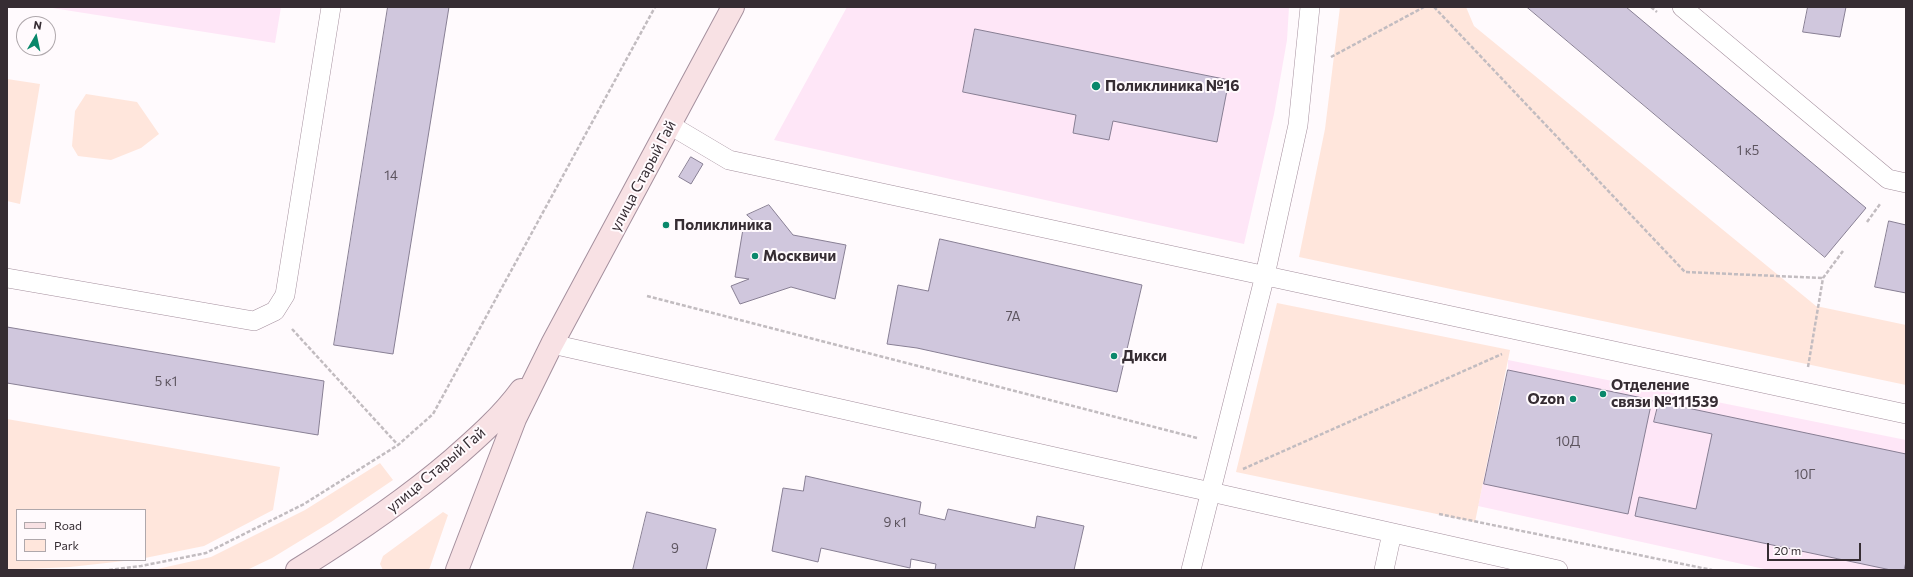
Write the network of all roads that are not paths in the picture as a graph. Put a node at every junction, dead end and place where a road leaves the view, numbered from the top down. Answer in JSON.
{"nodes":[{"id":1,"x":331,"y":7,"type":"edge"},
{"id":2,"x":733,"y":7,"type":"edge"},
{"id":3,"x":1310,"y":7,"type":"edge"},
{"id":4,"x":1682,"y":7,"type":"edge"},
{"id":5,"x":670,"y":125,"type":"junction"},
{"id":6,"x":1906,"y":183,"type":"edge"},
{"id":7,"x":1265,"y":275,"type":"junction"},
{"id":8,"x":7,"y":278,"type":"edge"},
{"id":9,"x":552,"y":344,"type":"junction"},
{"id":10,"x":1906,"y":414,"type":"edge"},
{"id":11,"x":1211,"y":492,"type":"junction"},
{"id":12,"x":1392,"y":532,"type":"junction"},
{"id":13,"x":297,"y":570,"type":"edge"},
{"id":14,"x":457,"y":570,"type":"edge"},
{"id":15,"x":1191,"y":570,"type":"edge"},
{"id":16,"x":1384,"y":570,"type":"edge"},
{"id":17,"x":1558,"y":570,"type":"edge"}],
"edges":[{"from":1,"to":8,"type":"lane"},
{"from":2,"to":5,"type":"street","name":"улица Старый Гай"},
{"from":3,"to":7,"type":"lane"},
{"from":4,"to":6,"type":"lane"},
{"from":5,"to":7,"type":"lane"},
{"from":5,"to":9,"type":"street","name":"улица Старый Гай"},
{"from":7,"to":10,"type":"lane"},
{"from":7,"to":11,"type":"lane"},
{"from":9,"to":11,"type":"lane"},
{"from":9,"to":13,"type":"street","name":"улица Старый Гай"},
{"from":9,"to":14,"type":"street","name":"улица Старый Гай"},
{"from":11,"to":12,"type":"lane"},
{"from":11,"to":15,"type":"lane"},
{"from":12,"to":16,"type":"lane"},
{"from":12,"to":17,"type":"lane"}]}
